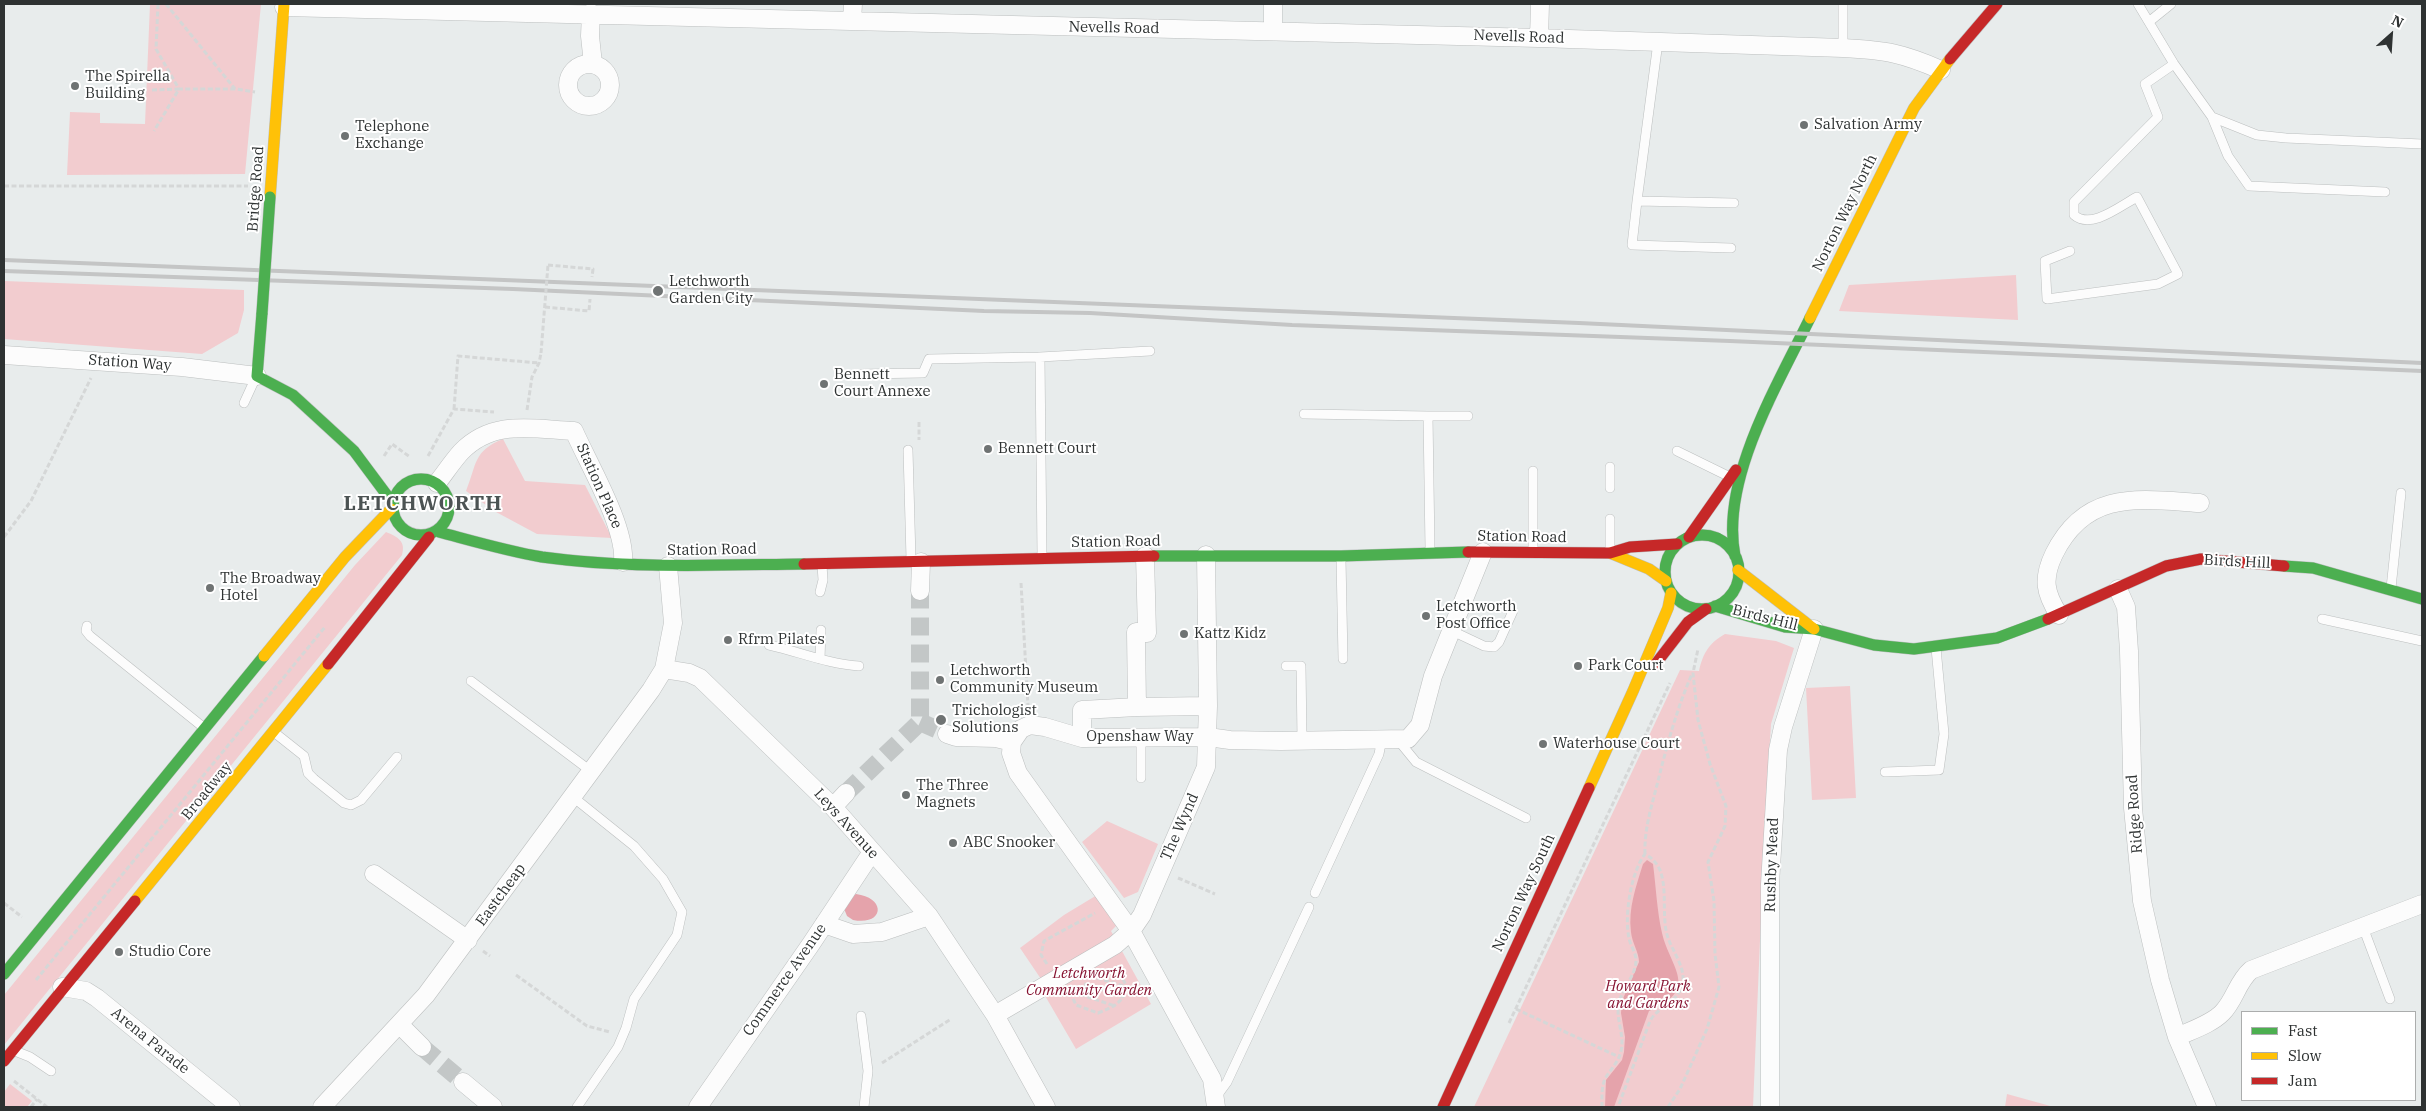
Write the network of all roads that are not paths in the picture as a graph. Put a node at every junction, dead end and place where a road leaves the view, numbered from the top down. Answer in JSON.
{"nodes":[{"id":1,"x":1273,"y":4,"type":"edge"},
{"id":2,"x":1540,"y":4,"type":"edge"},
{"id":3,"x":1843,"y":4,"type":"edge"},
{"id":4,"x":1997,"y":4,"type":"edge"},
{"id":5,"x":2138,"y":4,"type":"edge"},
{"id":6,"x":2170,"y":4,"type":"edge"},
{"id":7,"x":284,"y":5,"type":"edge"},
{"id":8,"x":502,"y":8,"type":"edge"},
{"id":9,"x":542,"y":8,"type":"edge"},
{"id":10,"x":655,"y":10,"type":"edge"},
{"id":11,"x":853,"y":12,"type":"edge"},
{"id":12,"x":591,"y":13,"type":"junction"},
{"id":13,"x":2150,"y":22,"type":"junction"},
{"id":14,"x":1273,"y":32,"type":"junction"},
{"id":15,"x":1539,"y":38,"type":"junction"},
{"id":16,"x":1658,"y":42,"type":"junction"},
{"id":17,"x":1843,"y":48,"type":"junction"},
{"id":18,"x":593,"y":64,"type":"dead end"},
{"id":19,"x":2174,"y":64,"type":"junction"},
{"id":20,"x":1941,"y":70,"type":"junction"},
{"id":21,"x":2212,"y":117,"type":"junction"},
{"id":22,"x":2422,"y":144,"type":"edge"},
{"id":23,"x":2385,"y":192,"type":"dead end"},
{"id":24,"x":1637,"y":201,"type":"junction"},
{"id":25,"x":1734,"y":203,"type":"dead end"},
{"id":26,"x":1731,"y":248,"type":"dead end"},
{"id":27,"x":2070,"y":251,"type":"dead end"},
{"id":28,"x":1150,"y":351,"type":"dead end"},
{"id":29,"x":4,"y":355,"type":"edge"},
{"id":30,"x":1040,"y":357,"type":"junction"},
{"id":31,"x":862,"y":374,"type":"dead end"},
{"id":32,"x":257,"y":376,"type":"junction"},
{"id":33,"x":244,"y":403,"type":"dead end"},
{"id":34,"x":1304,"y":414,"type":"dead end"},
{"id":35,"x":1428,"y":416,"type":"junction"},
{"id":36,"x":1468,"y":416,"type":"dead end"},
{"id":37,"x":908,"y":450,"type":"dead end"},
{"id":38,"x":354,"y":451,"type":"junction"},
{"id":39,"x":1677,"y":451,"type":"dead end"},
{"id":40,"x":1748,"y":452,"type":"junction"},
{"id":41,"x":377,"y":463,"type":"road end"},
{"id":42,"x":1610,"y":467,"type":"dead end"},
{"id":43,"x":1533,"y":471,"type":"dead end"},
{"id":44,"x":406,"y":473,"type":"dead end"},
{"id":45,"x":1730,"y":477,"type":"junction"},
{"id":46,"x":420,"y":478,"type":"junction"},
{"id":47,"x":441,"y":487,"type":"junction"},
{"id":48,"x":1610,"y":488,"type":"dead end"},
{"id":49,"x":2401,"y":493,"type":"dead end"},
{"id":50,"x":2200,"y":503,"type":"dead end"},
{"id":51,"x":392,"y":505,"type":"junction"},
{"id":52,"x":461,"y":516,"type":"dead end"},
{"id":53,"x":1610,"y":519,"type":"dead end"},
{"id":54,"x":482,"y":530,"type":"dead end"},
{"id":55,"x":434,"y":534,"type":"junction"},
{"id":56,"x":1689,"y":537,"type":"junction"},
{"id":57,"x":1677,"y":544,"type":"junction"},
{"id":58,"x":514,"y":552,"type":"junction"},
{"id":59,"x":1430,"y":552,"type":"junction"},
{"id":60,"x":1483,"y":552,"type":"junction"},
{"id":61,"x":1533,"y":552,"type":"junction"},
{"id":62,"x":1610,"y":553,"type":"junction"},
{"id":63,"x":1145,"y":556,"type":"junction"},
{"id":64,"x":1206,"y":556,"type":"junction"},
{"id":65,"x":1341,"y":556,"type":"junction"},
{"id":66,"x":1735,"y":556,"type":"junction"},
{"id":67,"x":1042,"y":559,"type":"junction"},
{"id":68,"x":916,"y":561,"type":"junction"},
{"id":69,"x":623,"y":562,"type":"junction"},
{"id":70,"x":822,"y":562,"type":"junction"},
{"id":71,"x":668,"y":566,"type":"junction"},
{"id":72,"x":1738,"y":570,"type":"junction"},
{"id":73,"x":1666,"y":581,"type":"junction"},
{"id":74,"x":2118,"y":590,"type":"junction"},
{"id":75,"x":2391,"y":590,"type":"junction"},
{"id":76,"x":920,"y":591,"type":"tunnel mouth"},
{"id":77,"x":820,"y":592,"type":"dead end"},
{"id":78,"x":1671,"y":593,"type":"junction"},
{"id":79,"x":2422,"y":599,"type":"edge"},
{"id":80,"x":1711,"y":608,"type":"junction"},
{"id":81,"x":1513,"y":611,"type":"dead end"},
{"id":82,"x":2059,"y":615,"type":"junction"},
{"id":83,"x":2322,"y":619,"type":"dead end"},
{"id":84,"x":87,"y":626,"type":"dead end"},
{"id":85,"x":1814,"y":629,"type":"junction"},
{"id":86,"x":821,"y":630,"type":"dead end"},
{"id":87,"x":1450,"y":630,"type":"junction"},
{"id":88,"x":2422,"y":641,"type":"edge"},
{"id":89,"x":769,"y":645,"type":"dead end"},
{"id":90,"x":1936,"y":648,"type":"junction"},
{"id":91,"x":820,"y":659,"type":"junction"},
{"id":92,"x":1343,"y":659,"type":"dead end"},
{"id":93,"x":859,"y":666,"type":"dead end"},
{"id":94,"x":1286,"y":666,"type":"dead end"},
{"id":95,"x":664,"y":669,"type":"junction"},
{"id":96,"x":472,"y":681,"type":"dead end"},
{"id":97,"x":1633,"y":692,"type":"junction"},
{"id":98,"x":1208,"y":706,"type":"junction"},
{"id":99,"x":1137,"y":707,"type":"junction"},
{"id":100,"x":205,"y":728,"type":"junction"},
{"id":101,"x":275,"y":732,"type":"junction"},
{"id":102,"x":947,"y":734,"type":"tunnel mouth"},
{"id":103,"x":1208,"y":737,"type":"junction"},
{"id":104,"x":1082,"y":738,"type":"junction"},
{"id":105,"x":1141,"y":738,"type":"junction"},
{"id":106,"x":1390,"y":739,"type":"junction"},
{"id":107,"x":1302,"y":740,"type":"junction"},
{"id":108,"x":1012,"y":742,"type":"junction"},
{"id":109,"x":397,"y":757,"type":"dead end"},
{"id":110,"x":592,"y":772,"type":"junction"},
{"id":111,"x":1885,"y":772,"type":"dead end"},
{"id":112,"x":1141,"y":778,"type":"dead end"},
{"id":113,"x":846,"y":793,"type":"tunnel mouth"},
{"id":114,"x":573,"y":797,"type":"junction"},
{"id":115,"x":833,"y":807,"type":"junction"},
{"id":116,"x":1526,"y":818,"type":"dead end"},
{"id":117,"x":872,"y":852,"type":"junction"},
{"id":118,"x":374,"y":874,"type":"dead end"},
{"id":119,"x":1315,"y":893,"type":"dead end"},
{"id":120,"x":2422,"y":904,"type":"edge"},
{"id":121,"x":1309,"y":907,"type":"dead end"},
{"id":122,"x":929,"y":916,"type":"junction"},
{"id":123,"x":824,"y":924,"type":"junction"},
{"id":124,"x":2363,"y":927,"type":"junction"},
{"id":125,"x":1131,"y":931,"type":"junction"},
{"id":126,"x":468,"y":940,"type":"junction"},
{"id":127,"x":4,"y":974,"type":"edge"},
{"id":128,"x":62,"y":987,"type":"junction"},
{"id":129,"x":2390,"y":1000,"type":"dead end"},
{"id":130,"x":994,"y":1015,"type":"junction"},
{"id":131,"x":861,"y":1016,"type":"dead end"},
{"id":132,"x":400,"y":1025,"type":"junction"},
{"id":133,"x":2177,"y":1037,"type":"junction"},
{"id":134,"x":422,"y":1047,"type":"tunnel mouth"},
{"id":135,"x":12,"y":1050,"type":"junction"},
{"id":136,"x":4,"y":1061,"type":"edge"},
{"id":137,"x":52,"y":1071,"type":"dead end"},
{"id":138,"x":463,"y":1082,"type":"tunnel mouth"},
{"id":139,"x":1216,"y":1102,"type":"edge"},
{"id":140,"x":578,"y":1105,"type":"edge"},
{"id":141,"x":231,"y":1107,"type":"edge"},
{"id":142,"x":322,"y":1107,"type":"edge"},
{"id":143,"x":493,"y":1107,"type":"edge"},
{"id":144,"x":698,"y":1107,"type":"edge"},
{"id":145,"x":864,"y":1107,"type":"edge"},
{"id":146,"x":1046,"y":1107,"type":"edge"},
{"id":147,"x":1443,"y":1107,"type":"edge"},
{"id":148,"x":1770,"y":1107,"type":"edge"},
{"id":149,"x":2207,"y":1107,"type":"edge"}],
"edges":[{"from":1,"to":14,"type":"street"},
{"from":2,"to":15,"type":"street"},
{"from":3,"to":17,"type":"lane"},
{"from":4,"to":20,"type":"street","name":"Norton Way North"},
{"from":5,"to":13,"type":"lane"},
{"from":6,"to":13,"type":"lane"},
{"from":7,"to":8,"type":"street","name":"Nevells Road"},
{"from":7,"to":32,"type":"street","name":"Bridge Road","bridge":true},
{"from":8,"to":9,"type":"street","name":"Nevells Road"},
{"from":9,"to":12,"type":"street","name":"Nevells Road"},
{"from":10,"to":11,"type":"street","name":"Nevells Road"},
{"from":10,"to":12,"type":"street","name":"Nevells Road"},
{"from":11,"to":14,"type":"street","name":"Nevells Road"},
{"from":12,"to":18,"type":"street"},
{"from":13,"to":19,"type":"lane"},
{"from":14,"to":15,"type":"street","name":"Nevells Road"},
{"from":15,"to":16,"type":"street","name":"Nevells Road"},
{"from":16,"to":17,"type":"street","name":"Nevells Road"},
{"from":16,"to":24,"type":"lane"},
{"from":17,"to":20,"type":"street","name":"Nevells Road"},
{"from":19,"to":21,"type":"lane"},
{"from":19,"to":27,"type":"lane"},
{"from":20,"to":40,"type":"street","name":"Norton Way North"},
{"from":21,"to":22,"type":"lane"},
{"from":21,"to":23,"type":"lane"},
{"from":24,"to":25,"type":"lane"},
{"from":24,"to":26,"type":"lane"},
{"from":28,"to":30,"type":"lane"},
{"from":29,"to":32,"type":"street","name":"Station Way"},
{"from":30,"to":31,"type":"lane"},
{"from":30,"to":67,"type":"lane"},
{"from":32,"to":33,"type":"lane"},
{"from":32,"to":38,"type":"street"},
{"from":34,"to":35,"type":"lane"},
{"from":35,"to":36,"type":"lane"},
{"from":35,"to":59,"type":"lane"},
{"from":37,"to":68,"type":"lane"},
{"from":38,"to":41,"type":"street"},
{"from":38,"to":51,"type":"street"},
{"from":39,"to":45,"type":"lane"},
{"from":40,"to":45,"type":"street","name":"Norton Way North"},
{"from":40,"to":66,"type":"street","name":"Norton Way North"},
{"from":42,"to":48,"type":"lane"},
{"from":43,"to":61,"type":"lane"},
{"from":44,"to":46,"type":"street"},
{"from":45,"to":56,"type":"street","name":"Norton Way North"},
{"from":46,"to":47,"type":"street"},
{"from":46,"to":51,"type":"street"},
{"from":47,"to":52,"type":"street"},
{"from":47,"to":55,"type":"street"},
{"from":47,"to":69,"type":"street","name":"Station Place"},
{"from":49,"to":75,"type":"lane"},
{"from":50,"to":82,"type":"street"},
{"from":51,"to":55,"type":"street"},
{"from":51,"to":100,"type":"street"},
{"from":53,"to":62,"type":"lane"},
{"from":54,"to":58,"type":"street"},
{"from":55,"to":58,"type":"street"},
{"from":55,"to":101,"type":"street","name":"Broadway"},
{"from":56,"to":57,"type":"street"},
{"from":56,"to":66,"type":"street"},
{"from":57,"to":62,"type":"street","name":"Station Road"},
{"from":57,"to":73,"type":"street"},
{"from":58,"to":69,"type":"street"},
{"from":59,"to":60,"type":"street","name":"Station Road"},
{"from":59,"to":65,"type":"street","name":"Station Road"},
{"from":60,"to":61,"type":"street","name":"Station Road"},
{"from":60,"to":87,"type":"street","name":"Openshaw Way"},
{"from":61,"to":62,"type":"street","name":"Station Road"},
{"from":62,"to":73,"type":"street","name":"Station Road"},
{"from":63,"to":64,"type":"street","name":"Station Road"},
{"from":63,"to":67,"type":"street","name":"Station Road"},
{"from":63,"to":99,"type":"street"},
{"from":64,"to":65,"type":"street","name":"Station Road"},
{"from":64,"to":98,"type":"street","name":"The Wynd"},
{"from":65,"to":92,"type":"lane"},
{"from":66,"to":72,"type":"street"},
{"from":67,"to":68,"type":"street","name":"Station Road"},
{"from":68,"to":70,"type":"street","name":"Station Road"},
{"from":68,"to":76,"type":"street"},
{"from":69,"to":71,"type":"street","name":"Station Road"},
{"from":70,"to":71,"type":"street","name":"Station Road"},
{"from":70,"to":77,"type":"lane"},
{"from":71,"to":95,"type":"street"},
{"from":72,"to":80,"type":"street"},
{"from":72,"to":85,"type":"street","name":"Birds Hill"},
{"from":73,"to":78,"type":"street"},
{"from":74,"to":75,"type":"street","name":"Birds Hill"},
{"from":74,"to":82,"type":"street","name":"Birds Hill"},
{"from":74,"to":133,"type":"street","name":"Ridge Road"},
{"from":75,"to":79,"type":"street","name":"Birds Hill"},
{"from":78,"to":80,"type":"street"},
{"from":78,"to":97,"type":"street","name":"Norton Way South"},
{"from":80,"to":85,"type":"street","name":"Birds Hill"},
{"from":80,"to":97,"type":"street","name":"Norton Way South"},
{"from":81,"to":87,"type":"lane"},
{"from":82,"to":90,"type":"street","name":"Birds Hill"},
{"from":83,"to":88,"type":"lane"},
{"from":84,"to":100,"type":"lane"},
{"from":85,"to":90,"type":"street","name":"Birds Hill"},
{"from":85,"to":148,"type":"street","name":"Rushby Mead"},
{"from":86,"to":91,"type":"lane"},
{"from":87,"to":106,"type":"street","name":"Openshaw Way"},
{"from":89,"to":91,"type":"lane"},
{"from":90,"to":111,"type":"lane"},
{"from":91,"to":93,"type":"lane"},
{"from":94,"to":107,"type":"lane"},
{"from":95,"to":110,"type":"street","name":"Eastcheap"},
{"from":95,"to":115,"type":"street","name":"Leys Avenue"},
{"from":96,"to":110,"type":"lane"},
{"from":97,"to":147,"type":"street","name":"Norton Way South"},
{"from":98,"to":99,"type":"street"},
{"from":98,"to":103,"type":"street","name":"The Wynd"},
{"from":99,"to":104,"type":"street"},
{"from":100,"to":127,"type":"street"},
{"from":101,"to":109,"type":"lane"},
{"from":101,"to":128,"type":"street","name":"Broadway"},
{"from":102,"to":108,"type":"street"},
{"from":103,"to":105,"type":"street","name":"Openshaw Way"},
{"from":103,"to":107,"type":"street","name":"Openshaw Way"},
{"from":103,"to":125,"type":"street","name":"The Wynd"},
{"from":104,"to":105,"type":"street","name":"Openshaw Way"},
{"from":104,"to":108,"type":"street","name":"Openshaw Way"},
{"from":105,"to":112,"type":"lane"},
{"from":106,"to":107,"type":"street","name":"Openshaw Way"},
{"from":106,"to":116,"type":"lane"},
{"from":106,"to":119,"type":"lane"},
{"from":108,"to":125,"type":"street"},
{"from":110,"to":114,"type":"street","name":"Eastcheap"},
{"from":113,"to":115,"type":"street"},
{"from":114,"to":126,"type":"street","name":"Eastcheap"},
{"from":114,"to":140,"type":"lane"},
{"from":115,"to":117,"type":"street","name":"Leys Avenue"},
{"from":117,"to":122,"type":"street","name":"Leys Avenue"},
{"from":117,"to":123,"type":"street","name":"Commerce Avenue"},
{"from":118,"to":126,"type":"street"},
{"from":120,"to":124,"type":"street"},
{"from":121,"to":139,"type":"lane"},
{"from":122,"to":123,"type":"street"},
{"from":122,"to":130,"type":"street","name":"Leys Avenue"},
{"from":123,"to":144,"type":"street","name":"Commerce Avenue"},
{"from":124,"to":129,"type":"lane"},
{"from":124,"to":133,"type":"street"},
{"from":125,"to":130,"type":"street","name":"The Wynd"},
{"from":125,"to":139,"type":"street"},
{"from":126,"to":132,"type":"street","name":"Eastcheap"},
{"from":128,"to":135,"type":"street","name":"Broadway"},
{"from":128,"to":141,"type":"street","name":"Arena Parade"},
{"from":130,"to":146,"type":"street","name":"Leys Avenue"},
{"from":131,"to":145,"type":"lane"},
{"from":132,"to":134,"type":"street"},
{"from":132,"to":142,"type":"street","name":"Eastcheap"},
{"from":133,"to":149,"type":"street","name":"Ridge Road"},
{"from":135,"to":136,"type":"street","name":"Broadway"},
{"from":135,"to":137,"type":"lane"},
{"from":138,"to":143,"type":"street"}]}
